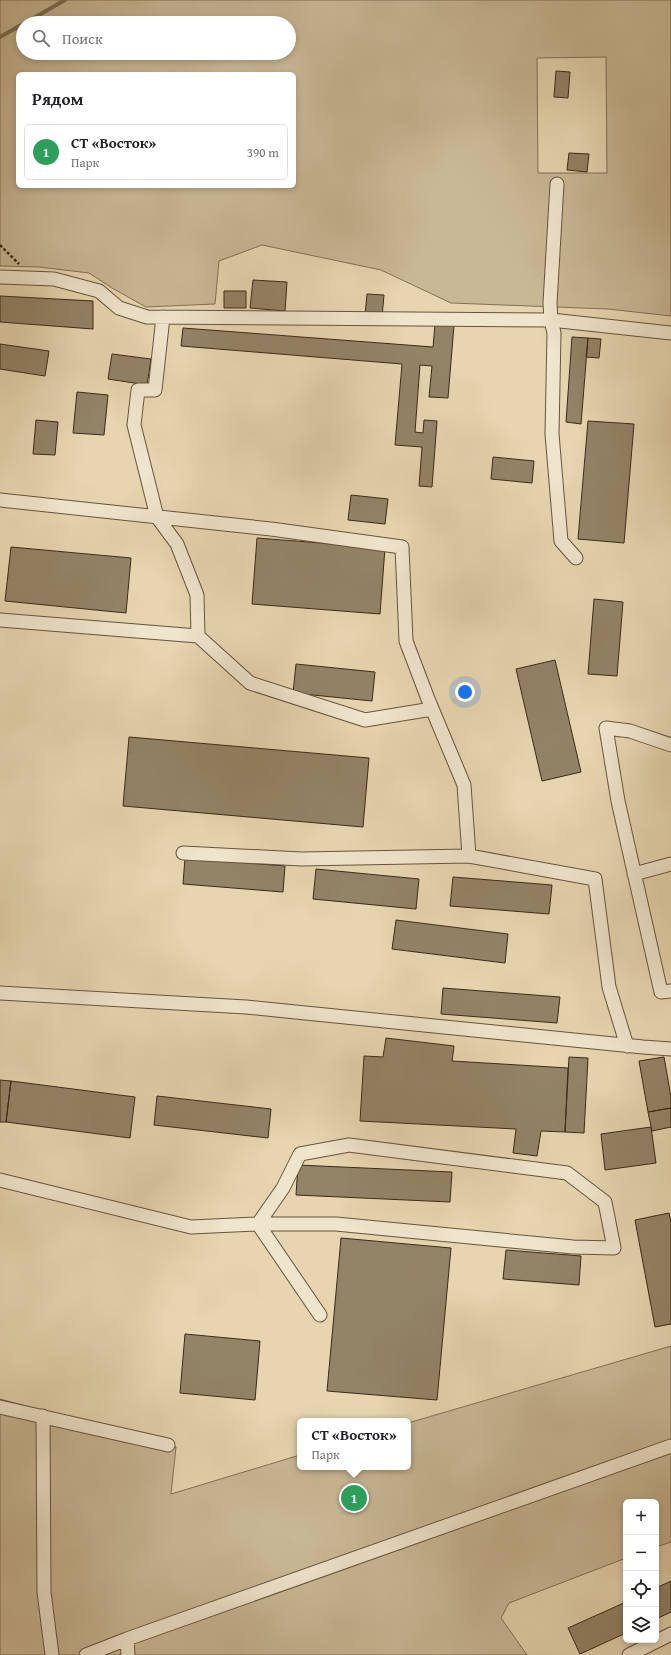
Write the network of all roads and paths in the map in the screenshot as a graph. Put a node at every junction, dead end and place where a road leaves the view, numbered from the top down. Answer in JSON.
{"nodes":[{"id":1,"x":557,"y":184,"type":"dead end"},
{"id":2,"x":0,"y":245,"type":"edge"},
{"id":3,"x":0,"y":278,"type":"edge"},
{"id":4,"x":33,"y":278,"type":"junction"},
{"id":5,"x":163,"y":317,"type":"junction"},
{"id":6,"x":551,"y":320,"type":"junction"},
{"id":7,"x":671,"y":333,"type":"edge"},
{"id":8,"x":0,"y":500,"type":"edge"},
{"id":9,"x":157,"y":517,"type":"junction"},
{"id":10,"x":576,"y":558,"type":"dead end"},
{"id":11,"x":0,"y":620,"type":"edge"},
{"id":12,"x":198,"y":636,"type":"junction"},
{"id":13,"x":432,"y":709,"type":"junction"},
{"id":14,"x":671,"y":745,"type":"edge"},
{"id":15,"x":183,"y":853,"type":"dead end"},
{"id":16,"x":469,"y":856,"type":"junction"},
{"id":17,"x":671,"y":864,"type":"edge"},
{"id":18,"x":634,"y":874,"type":"junction"},
{"id":19,"x":671,"y":991,"type":"edge"},
{"id":20,"x":0,"y":993,"type":"edge"},
{"id":21,"x":628,"y":1046,"type":"junction"},
{"id":22,"x":671,"y":1049,"type":"edge"},
{"id":23,"x":0,"y":1180,"type":"edge"},
{"id":24,"x":258,"y":1224,"type":"junction"},
{"id":25,"x":320,"y":1315,"type":"dead end"},
{"id":26,"x":0,"y":1407,"type":"edge"},
{"id":27,"x":43,"y":1416,"type":"junction"},
{"id":28,"x":168,"y":1445,"type":"dead end"},
{"id":29,"x":671,"y":1446,"type":"edge"},
{"id":30,"x":671,"y":1634,"type":"edge"},
{"id":31,"x":127,"y":1639,"type":"junction"},
{"id":32,"x":52,"y":1655,"type":"edge"},
{"id":33,"x":86,"y":1655,"type":"edge"},
{"id":34,"x":128,"y":1655,"type":"edge"},
{"id":35,"x":629,"y":1655,"type":"edge"}],
"edges":[{"from":1,"to":6,"type":"street"},
{"from":2,"to":4,"type":"path"},
{"from":3,"to":4,"type":"street"},
{"from":4,"to":5,"type":"street"},
{"from":5,"to":6,"type":"street"},
{"from":5,"to":9,"type":"street"},
{"from":6,"to":7,"type":"street"},
{"from":6,"to":10,"type":"street"},
{"from":8,"to":9,"type":"street"},
{"from":9,"to":12,"type":"street"},
{"from":9,"to":13,"type":"street"},
{"from":11,"to":12,"type":"street"},
{"from":12,"to":13,"type":"street"},
{"from":13,"to":16,"type":"street"},
{"from":14,"to":18,"type":"street"},
{"from":15,"to":16,"type":"street"},
{"from":16,"to":21,"type":"street"},
{"from":17,"to":18,"type":"street"},
{"from":18,"to":19,"type":"street"},
{"from":20,"to":21,"type":"street"},
{"from":21,"to":22,"type":"street"},
{"from":23,"to":24,"type":"street"},
{"from":24,"to":24,"type":"street"},
{"from":24,"to":25,"type":"street"},
{"from":26,"to":27,"type":"street"},
{"from":27,"to":28,"type":"street"},
{"from":27,"to":32,"type":"street"},
{"from":29,"to":31,"type":"street"},
{"from":30,"to":35,"type":"street"},
{"from":31,"to":33,"type":"street"},
{"from":31,"to":34,"type":"street"}]}
